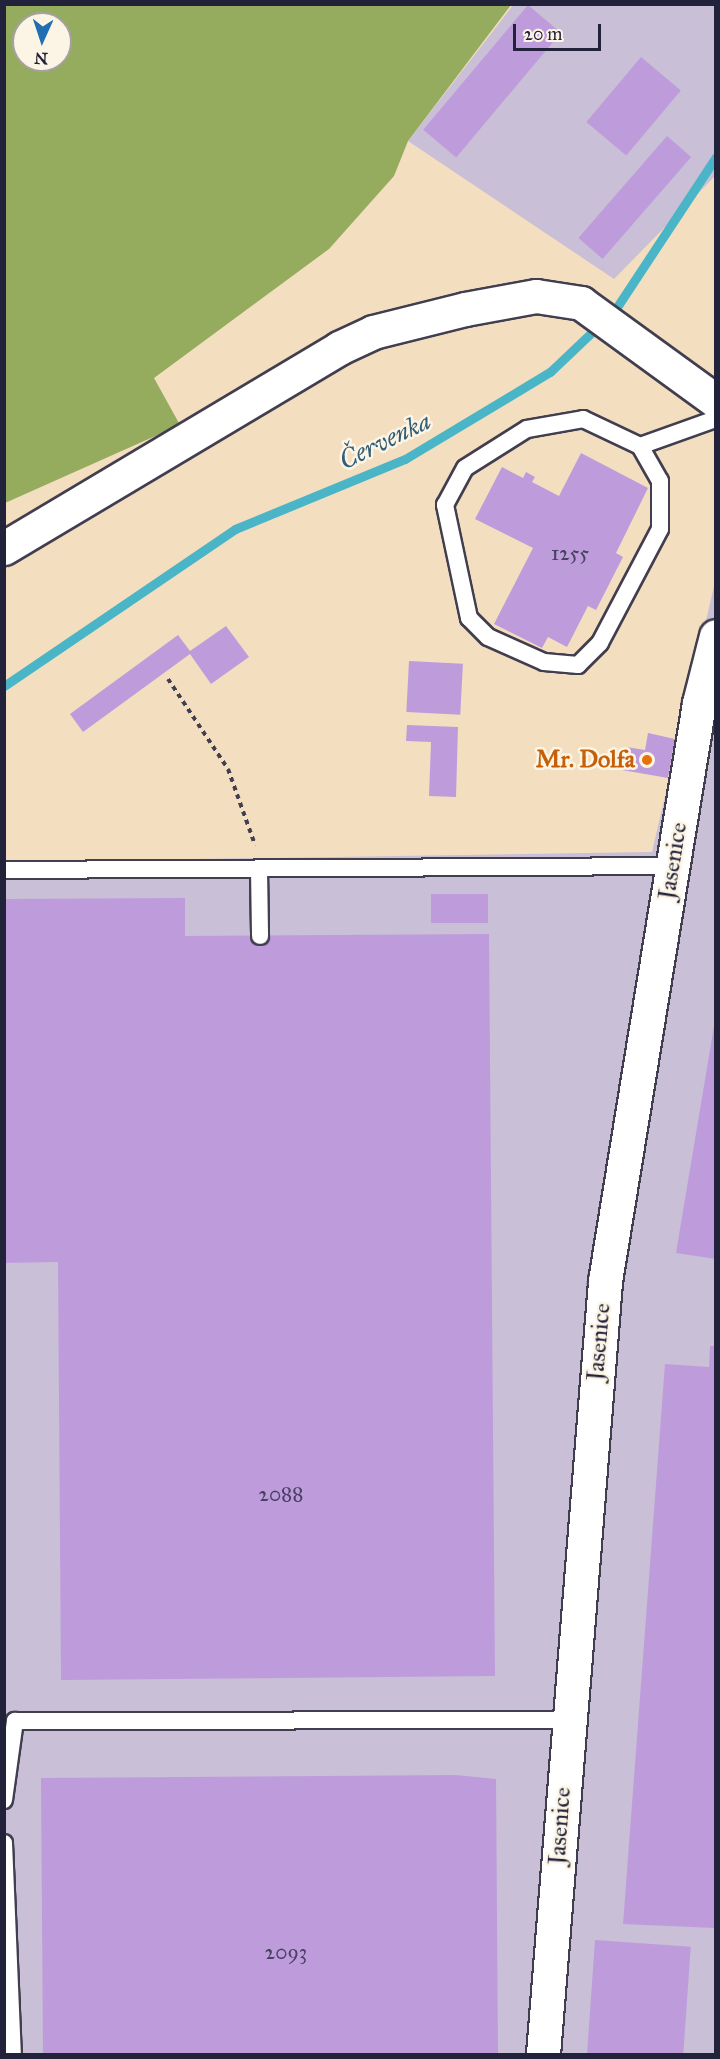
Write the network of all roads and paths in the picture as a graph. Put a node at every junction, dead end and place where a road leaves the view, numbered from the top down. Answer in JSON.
{"nodes":[{"id":1,"x":716,"y":401,"type":"edge"},
{"id":2,"x":716,"y":419,"type":"edge"},
{"id":3,"x":640,"y":447,"type":"junction"},
{"id":4,"x":4,"y":548,"type":"edge"},
{"id":5,"x":716,"y":636,"type":"edge"},
{"id":6,"x":168,"y":679,"type":"dead end"},
{"id":7,"x":672,"y":866,"type":"junction"},
{"id":8,"x":259,"y":869,"type":"junction"},
{"id":9,"x":4,"y":870,"type":"edge"},
{"id":10,"x":260,"y":936,"type":"dead end"},
{"id":11,"x":568,"y":1720,"type":"junction"},
{"id":12,"x":4,"y":1800,"type":"edge"},
{"id":13,"x":4,"y":1844,"type":"edge"},
{"id":14,"x":13,"y":2055,"type":"edge"},
{"id":15,"x":543,"y":2055,"type":"edge"}],
"edges":[{"from":1,"to":4,"type":"street"},
{"from":2,"to":3,"type":"lane"},
{"from":3,"to":3,"type":"lane"},
{"from":5,"to":7,"type":"street","name":"Jasenice"},
{"from":6,"to":8,"type":"path"},
{"from":7,"to":8,"type":"lane"},
{"from":7,"to":11,"type":"street","name":"Jasenice"},
{"from":8,"to":9,"type":"lane"},
{"from":8,"to":10,"type":"lane"},
{"from":11,"to":12,"type":"lane"},
{"from":11,"to":15,"type":"street","name":"Jasenice"},
{"from":13,"to":14,"type":"lane"}]}
